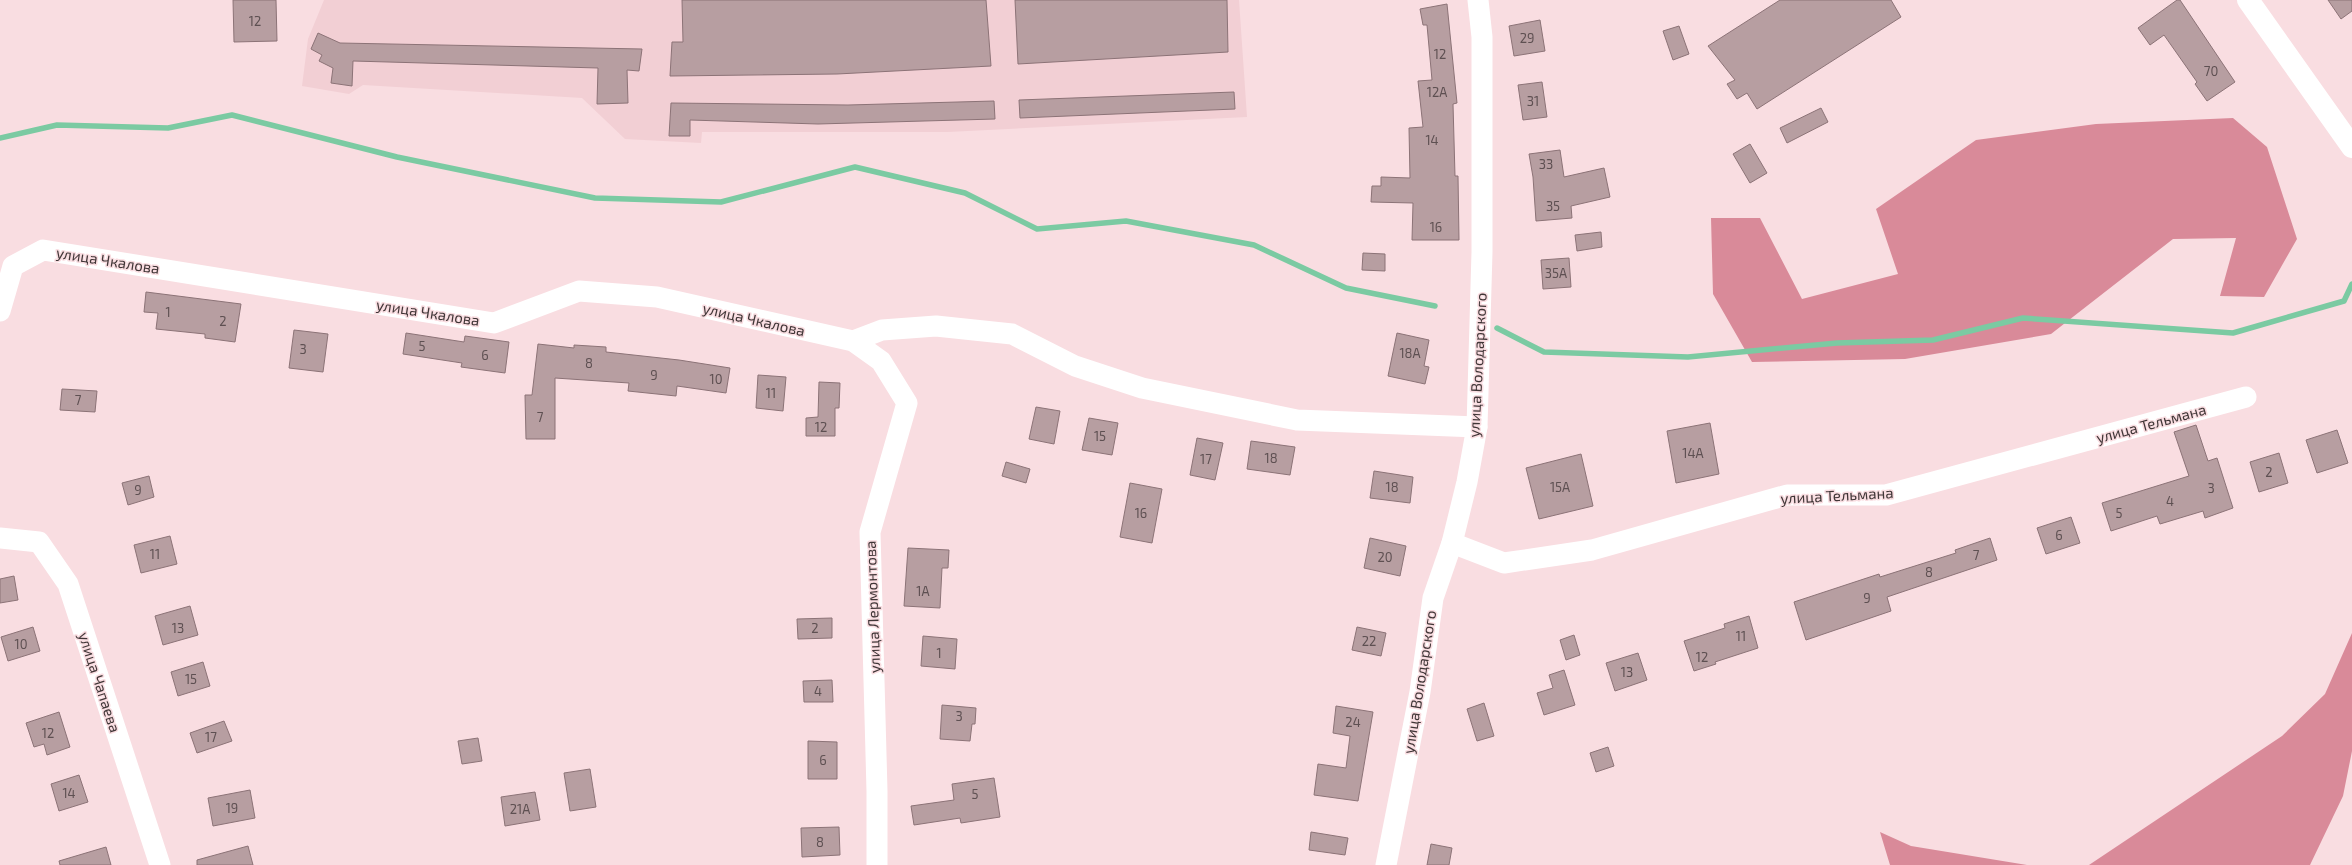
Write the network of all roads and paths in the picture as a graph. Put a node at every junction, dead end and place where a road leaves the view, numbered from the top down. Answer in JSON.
{"nodes":[{"id":1,"x":1478,"y":0,"type":"edge"},
{"id":2,"x":2248,"y":0,"type":"edge"},
{"id":3,"x":2352,"y":147,"type":"edge"},
{"id":4,"x":0,"y":311,"type":"edge"},
{"id":5,"x":853,"y":341,"type":"junction"},
{"id":6,"x":881,"y":361,"type":"joint"},
{"id":7,"x":2246,"y":398,"type":"dead end"},
{"id":8,"x":1477,"y":427,"type":"junction"},
{"id":9,"x":0,"y":538,"type":"edge"},
{"id":10,"x":1452,"y":543,"type":"junction"},
{"id":11,"x":160,"y":865,"type":"edge"},
{"id":12,"x":877,"y":865,"type":"edge"},
{"id":13,"x":1386,"y":865,"type":"edge"}],
"edges":[{"from":1,"to":8,"type":"street","name":"улица Володарского"},
{"from":2,"to":3,"type":"street"},
{"from":4,"to":5,"type":"street","name":"улица Чкалова"},
{"from":5,"to":6,"type":"street","name":"улица Чкалова"},
{"from":5,"to":8,"type":"street"},
{"from":6,"to":12,"type":"street","name":"улица Лермонтова"},
{"from":7,"to":10,"type":"street","name":"улица Тельмана"},
{"from":8,"to":10,"type":"street","name":"улица Володарского"},
{"from":9,"to":11,"type":"street","name":"улица Чапаева"},
{"from":10,"to":13,"type":"street","name":"улица Володарского"}]}
